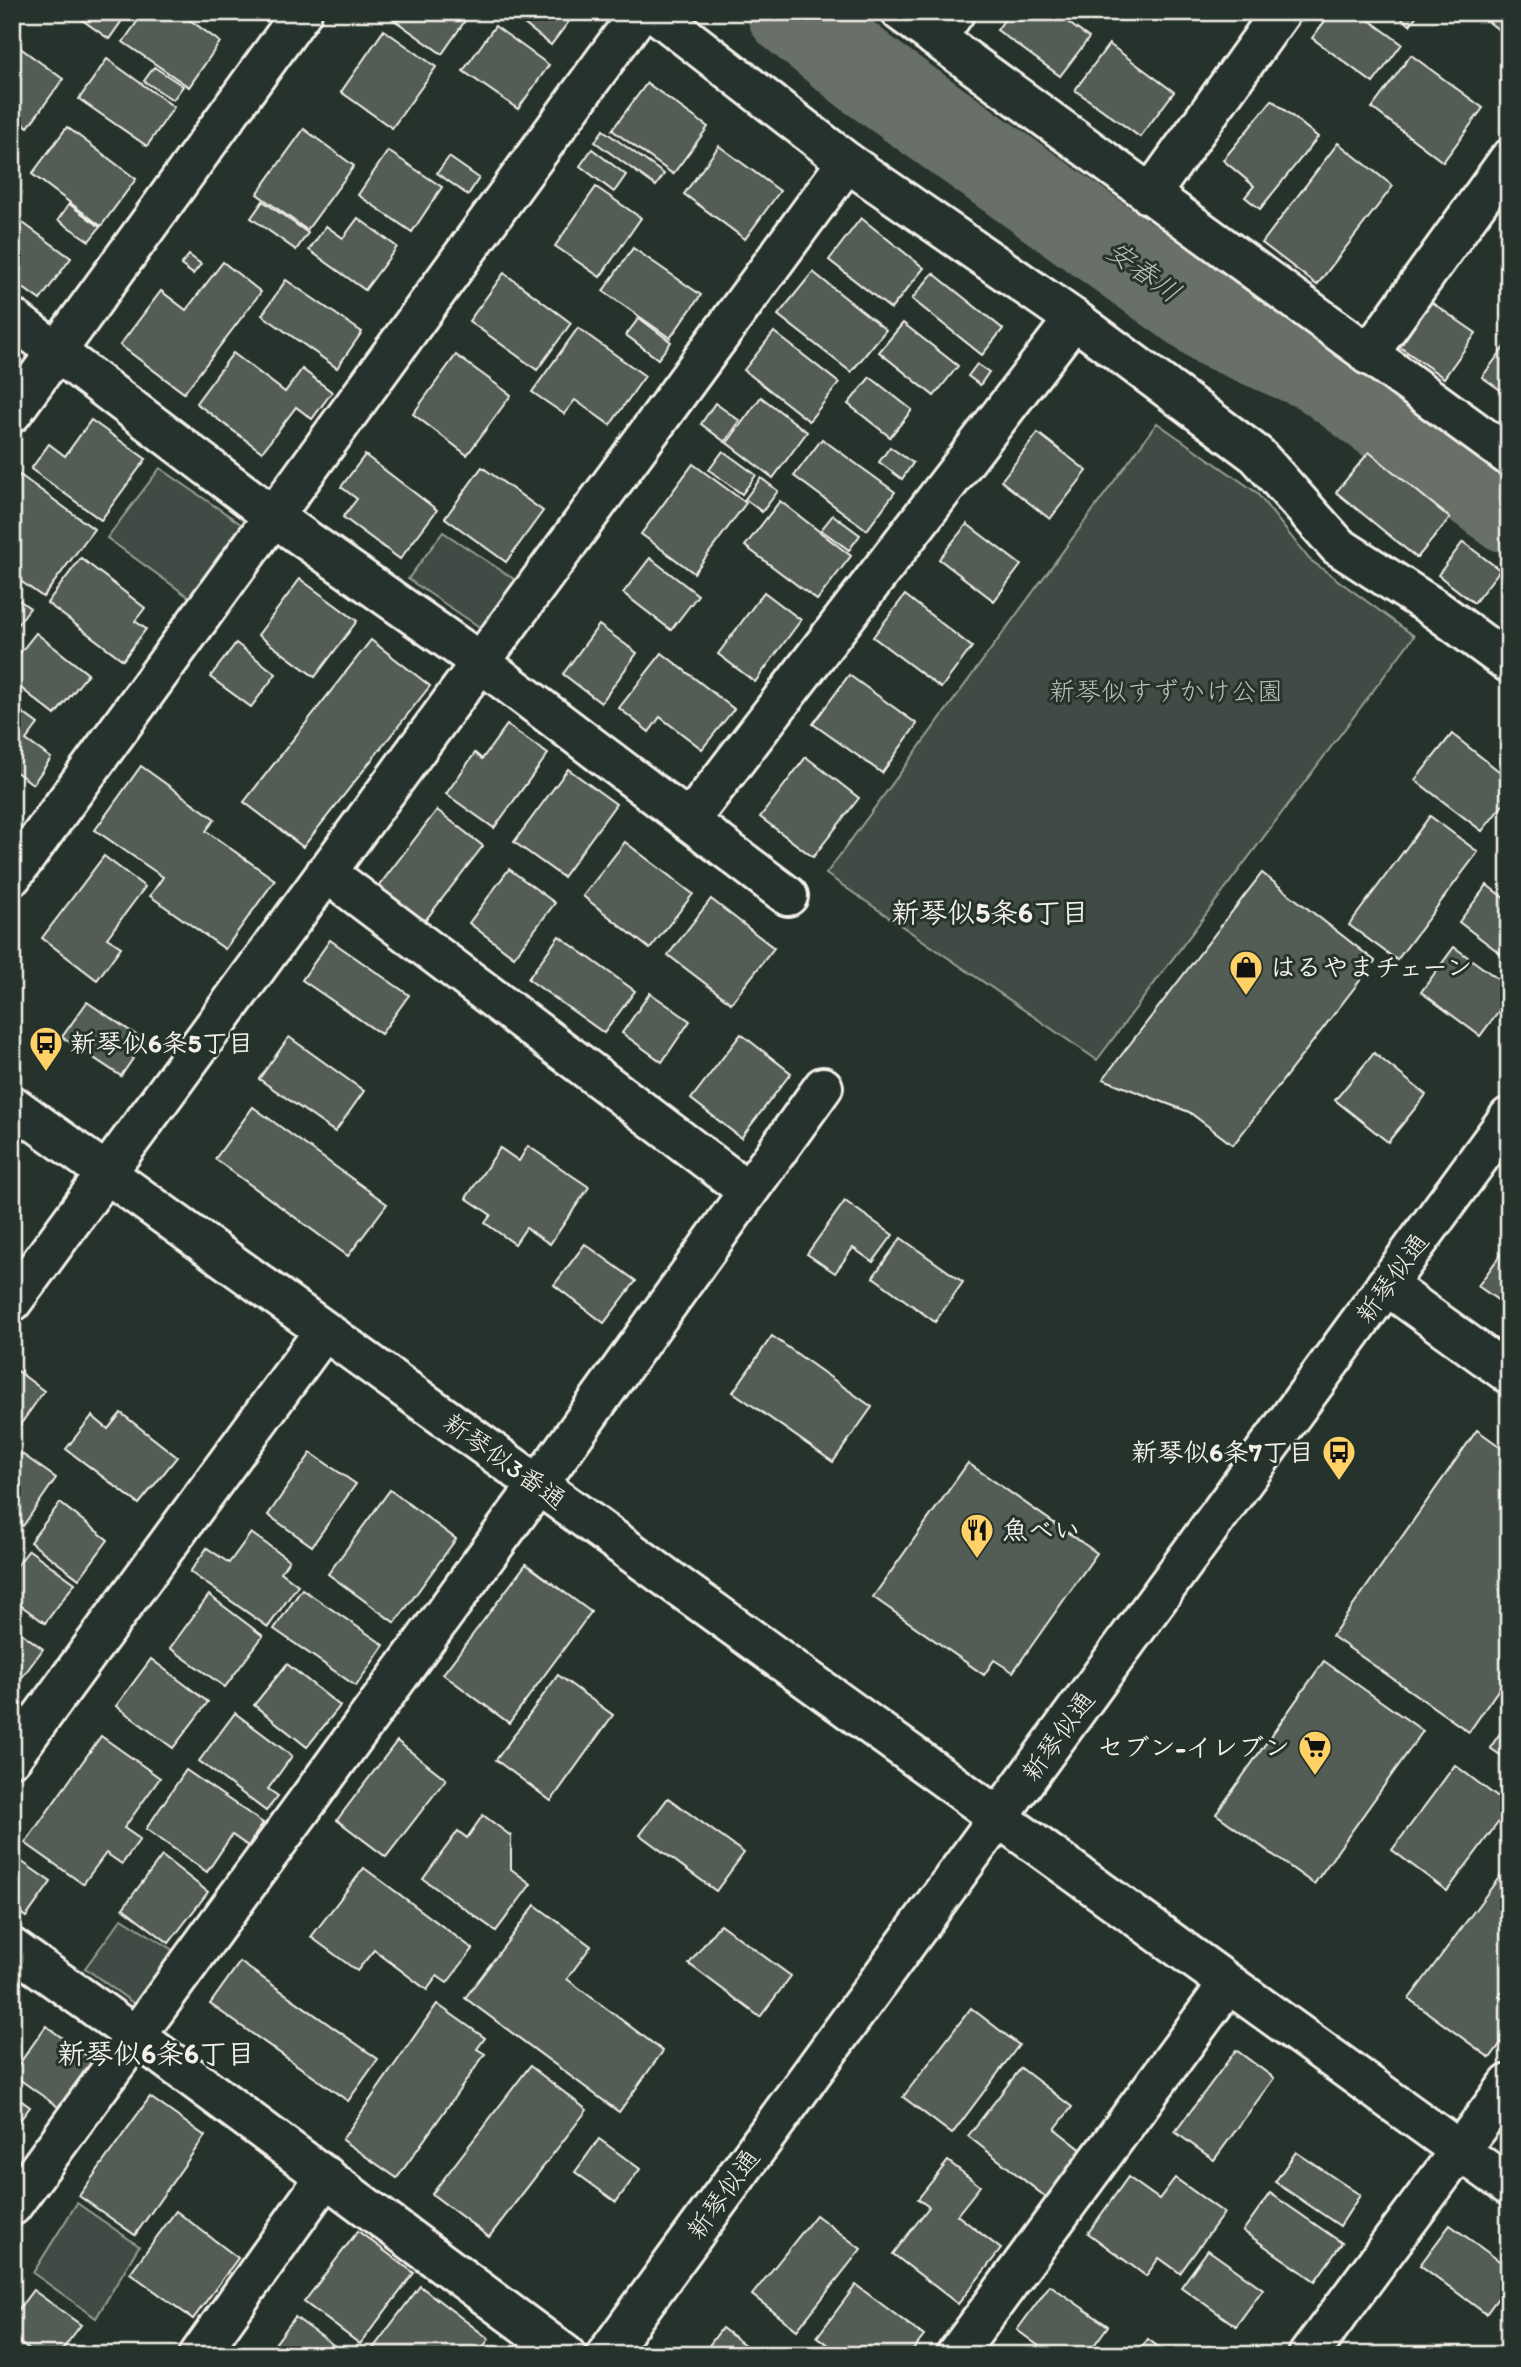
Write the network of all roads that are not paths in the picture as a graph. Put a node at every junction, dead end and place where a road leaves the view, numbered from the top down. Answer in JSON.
{"nodes":[{"id":1,"x":302,"y":12,"type":"edge"},
{"id":2,"x":640,"y":12,"type":"edge"},
{"id":3,"x":654,"y":12,"type":"edge"},
{"id":4,"x":901,"y":12,"type":"edge"},
{"id":5,"x":1281,"y":12,"type":"edge"},
{"id":6,"x":946,"y":25,"type":"edge"},
{"id":7,"x":1509,"y":159,"type":"edge"},
{"id":8,"x":847,"y":162,"type":"junction"},
{"id":9,"x":1150,"y":195,"type":"junction"},
{"id":10,"x":12,"y":318,"type":"edge"},
{"id":11,"x":1074,"y":318,"type":"junction"},
{"id":12,"x":57,"y":352,"type":"junction"},
{"id":13,"x":1368,"y":355,"type":"junction"},
{"id":14,"x":12,"y":413,"type":"edge"},
{"id":15,"x":1509,"y":456,"type":"edge"},
{"id":16,"x":274,"y":517,"type":"junction"},
{"id":17,"x":480,"y":662,"type":"junction"},
{"id":18,"x":1509,"y":663,"type":"edge"},
{"id":19,"x":689,"y":821,"type":"junction"},
{"id":20,"x":326,"y":872,"type":"junction"},
{"id":21,"x":12,"y":876,"type":"edge"},
{"id":22,"x":788,"y":896,"type":"dead end"},
{"id":23,"x":823,"y":1087,"type":"dead end"},
{"id":24,"x":12,"y":1105,"type":"edge"},
{"id":25,"x":1509,"y":1117,"type":"edge"},
{"id":26,"x":106,"y":1173,"type":"junction"},
{"id":27,"x":748,"y":1191,"type":"junction"},
{"id":28,"x":1386,"y":1286,"type":"junction"},
{"id":29,"x":12,"y":1303,"type":"edge"},
{"id":30,"x":324,"y":1331,"type":"junction"},
{"id":31,"x":1509,"y":1374,"type":"edge"},
{"id":32,"x":538,"y":1485,"type":"junction"},
{"id":33,"x":12,"y":1757,"type":"edge"},
{"id":34,"x":998,"y":1818,"type":"junction"},
{"id":35,"x":12,"y":1948,"type":"edge"},
{"id":36,"x":1228,"y":1984,"type":"junction"},
{"id":37,"x":137,"y":2037,"type":"junction"},
{"id":38,"x":1509,"y":2084,"type":"edge"},
{"id":39,"x":1459,"y":2150,"type":"junction"},
{"id":40,"x":326,"y":2176,"type":"junction"},
{"id":41,"x":1509,"y":2186,"type":"edge"},
{"id":42,"x":12,"y":2206,"type":"edge"},
{"id":43,"x":199,"y":2355,"type":"edge"},
{"id":44,"x":566,"y":2355,"type":"edge"},
{"id":45,"x":606,"y":2355,"type":"edge"},
{"id":46,"x":957,"y":2355,"type":"edge"},
{"id":47,"x":1308,"y":2355,"type":"edge"}],
"edges":[{"from":1,"to":12,"type":"street"},
{"from":2,"to":16,"type":"street"},
{"from":3,"to":8,"type":"street"},
{"from":4,"to":6,"type":"street"},
{"from":5,"to":9,"type":"street"},
{"from":6,"to":9,"type":"street"},
{"from":7,"to":13,"type":"street"},
{"from":8,"to":11,"type":"street"},
{"from":8,"to":17,"type":"street"},
{"from":9,"to":13,"type":"street"},
{"from":10,"to":12,"type":"street"},
{"from":11,"to":18,"type":"street"},
{"from":11,"to":19,"type":"street"},
{"from":12,"to":14,"type":"street"},
{"from":12,"to":16,"type":"street"},
{"from":13,"to":15,"type":"street"},
{"from":16,"to":17,"type":"street"},
{"from":16,"to":21,"type":"street"},
{"from":17,"to":19,"type":"street"},
{"from":17,"to":20,"type":"street"},
{"from":19,"to":22,"type":"street"},
{"from":20,"to":26,"type":"street"},
{"from":20,"to":27,"type":"street"},
{"from":23,"to":27,"type":"street"},
{"from":24,"to":26,"type":"street","name":"新琴似3番通"},
{"from":25,"to":28,"type":"street","name":"新琴似通"},
{"from":26,"to":29,"type":"street"},
{"from":26,"to":30,"type":"street","name":"新琴似3番通"},
{"from":27,"to":32,"type":"street"},
{"from":28,"to":31,"type":"street"},
{"from":28,"to":34,"type":"street","name":"新琴似通"},
{"from":30,"to":32,"type":"street","name":"新琴似3番通"},
{"from":30,"to":33,"type":"street"},
{"from":32,"to":34,"type":"street","name":"新琴似3番通"},
{"from":32,"to":37,"type":"street"},
{"from":34,"to":36,"type":"street","name":"新琴似3番通"},
{"from":34,"to":45,"type":"street","name":"新琴似通"},
{"from":35,"to":37,"type":"street"},
{"from":36,"to":39,"type":"street","name":"新琴似3番通"},
{"from":36,"to":46,"type":"street"},
{"from":37,"to":40,"type":"street"},
{"from":37,"to":42,"type":"street"},
{"from":38,"to":39,"type":"street"},
{"from":39,"to":41,"type":"street","name":"新琴似3番通"},
{"from":39,"to":47,"type":"street"},
{"from":40,"to":43,"type":"street"},
{"from":40,"to":44,"type":"street"}]}
